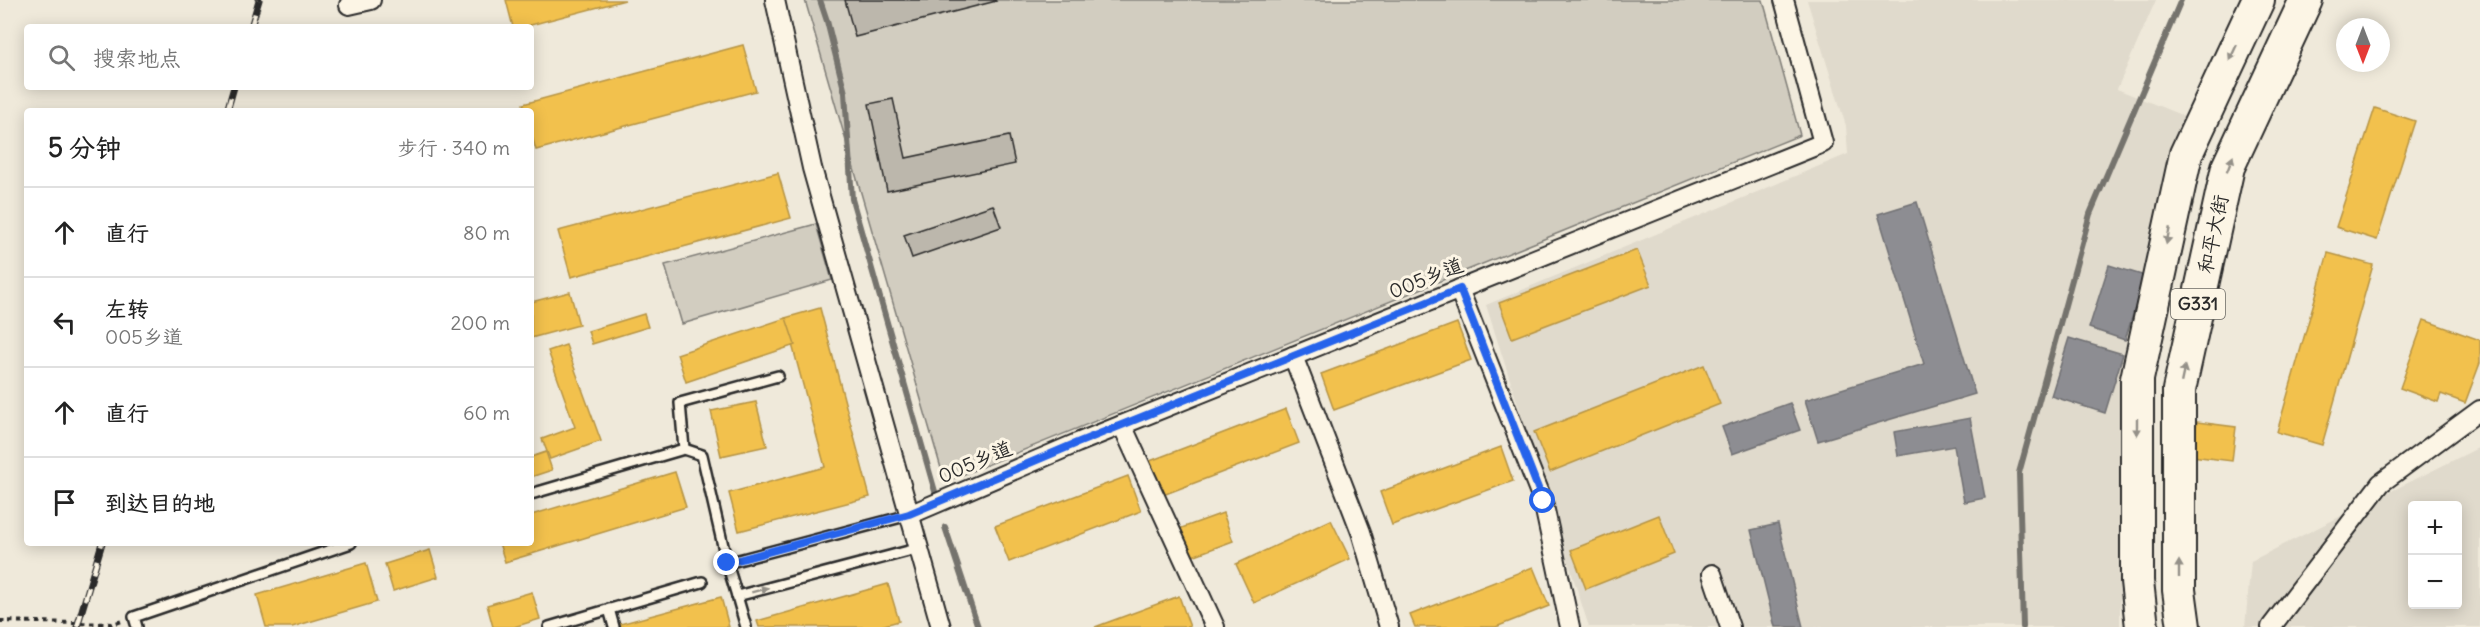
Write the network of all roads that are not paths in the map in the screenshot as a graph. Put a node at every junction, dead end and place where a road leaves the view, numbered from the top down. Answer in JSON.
{"nodes":[{"id":1,"x":371,"y":0,"type":"edge"},
{"id":2,"x":775,"y":0,"type":"edge"},
{"id":3,"x":1784,"y":0,"type":"edge"},
{"id":4,"x":2258,"y":0,"type":"edge"},
{"id":5,"x":2306,"y":0,"type":"edge"},
{"id":6,"x":349,"y":5,"type":"dead end"},
{"id":7,"x":1460,"y":289,"type":"junction"},
{"id":8,"x":1293,"y":356,"type":"junction"},
{"id":9,"x":778,"y":376,"type":"dead end"},
{"id":10,"x":2480,"y":410,"type":"edge"},
{"id":11,"x":1122,"y":425,"type":"junction"},
{"id":12,"x":684,"y":449,"type":"junction"},
{"id":13,"x":534,"y":493,"type":"edge"},
{"id":14,"x":909,"y":514,"type":"junction"},
{"id":15,"x":343,"y":546,"type":"edge"},
{"id":16,"x":920,"y":548,"type":"junction"},
{"id":17,"x":727,"y":563,"type":"junction"},
{"id":18,"x":1712,"y":574,"type":"dead end"},
{"id":19,"x":702,"y":582,"type":"dead end"},
{"id":20,"x":737,"y":596,"type":"junction"},
{"id":21,"x":609,"y":609,"type":"junction"},
{"id":22,"x":136,"y":622,"type":"edge"},
{"id":23,"x":549,"y":627,"type":"edge"},
{"id":24,"x":614,"y":627,"type":"edge"},
{"id":25,"x":746,"y":627,"type":"edge"},
{"id":26,"x":941,"y":627,"type":"edge"},
{"id":27,"x":1215,"y":627,"type":"edge"},
{"id":28,"x":1389,"y":627,"type":"edge"},
{"id":29,"x":1570,"y":627,"type":"edge"},
{"id":30,"x":1730,"y":627,"type":"edge"},
{"id":31,"x":2142,"y":627,"type":"edge"},
{"id":32,"x":2184,"y":627,"type":"edge"},
{"id":33,"x":2271,"y":627,"type":"edge"}],
"edges":[{"from":1,"to":6,"type":"street"},
{"from":2,"to":14,"type":"street"},
{"from":3,"to":7,"type":"street","name":"005乡道"},
{"from":4,"to":31,"type":"highway","number":"G331","one_way":true},
{"from":32,"to":5,"type":"highway","name":"和平大街","number":"G331","one_way":true},
{"from":7,"to":8,"type":"street","name":"005乡道"},
{"from":7,"to":29,"type":"street"},
{"from":8,"to":11,"type":"street","name":"005乡道"},
{"from":8,"to":28,"type":"street"},
{"from":9,"to":12,"type":"lane"},
{"from":10,"to":33,"type":"street"},
{"from":11,"to":14,"type":"street","name":"005乡道"},
{"from":11,"to":27,"type":"street"},
{"from":12,"to":13,"type":"lane"},
{"from":12,"to":17,"type":"lane"},
{"from":14,"to":16,"type":"street"},
{"from":14,"to":17,"type":"lane"},
{"from":15,"to":22,"type":"lane"},
{"from":20,"to":16,"type":"lane","one_way":true},
{"from":16,"to":26,"type":"street"},
{"from":17,"to":20,"type":"lane"},
{"from":18,"to":30,"type":"street"},
{"from":19,"to":21,"type":"lane"},
{"from":20,"to":25,"type":"lane"},
{"from":21,"to":23,"type":"lane"},
{"from":21,"to":24,"type":"lane"}]}
